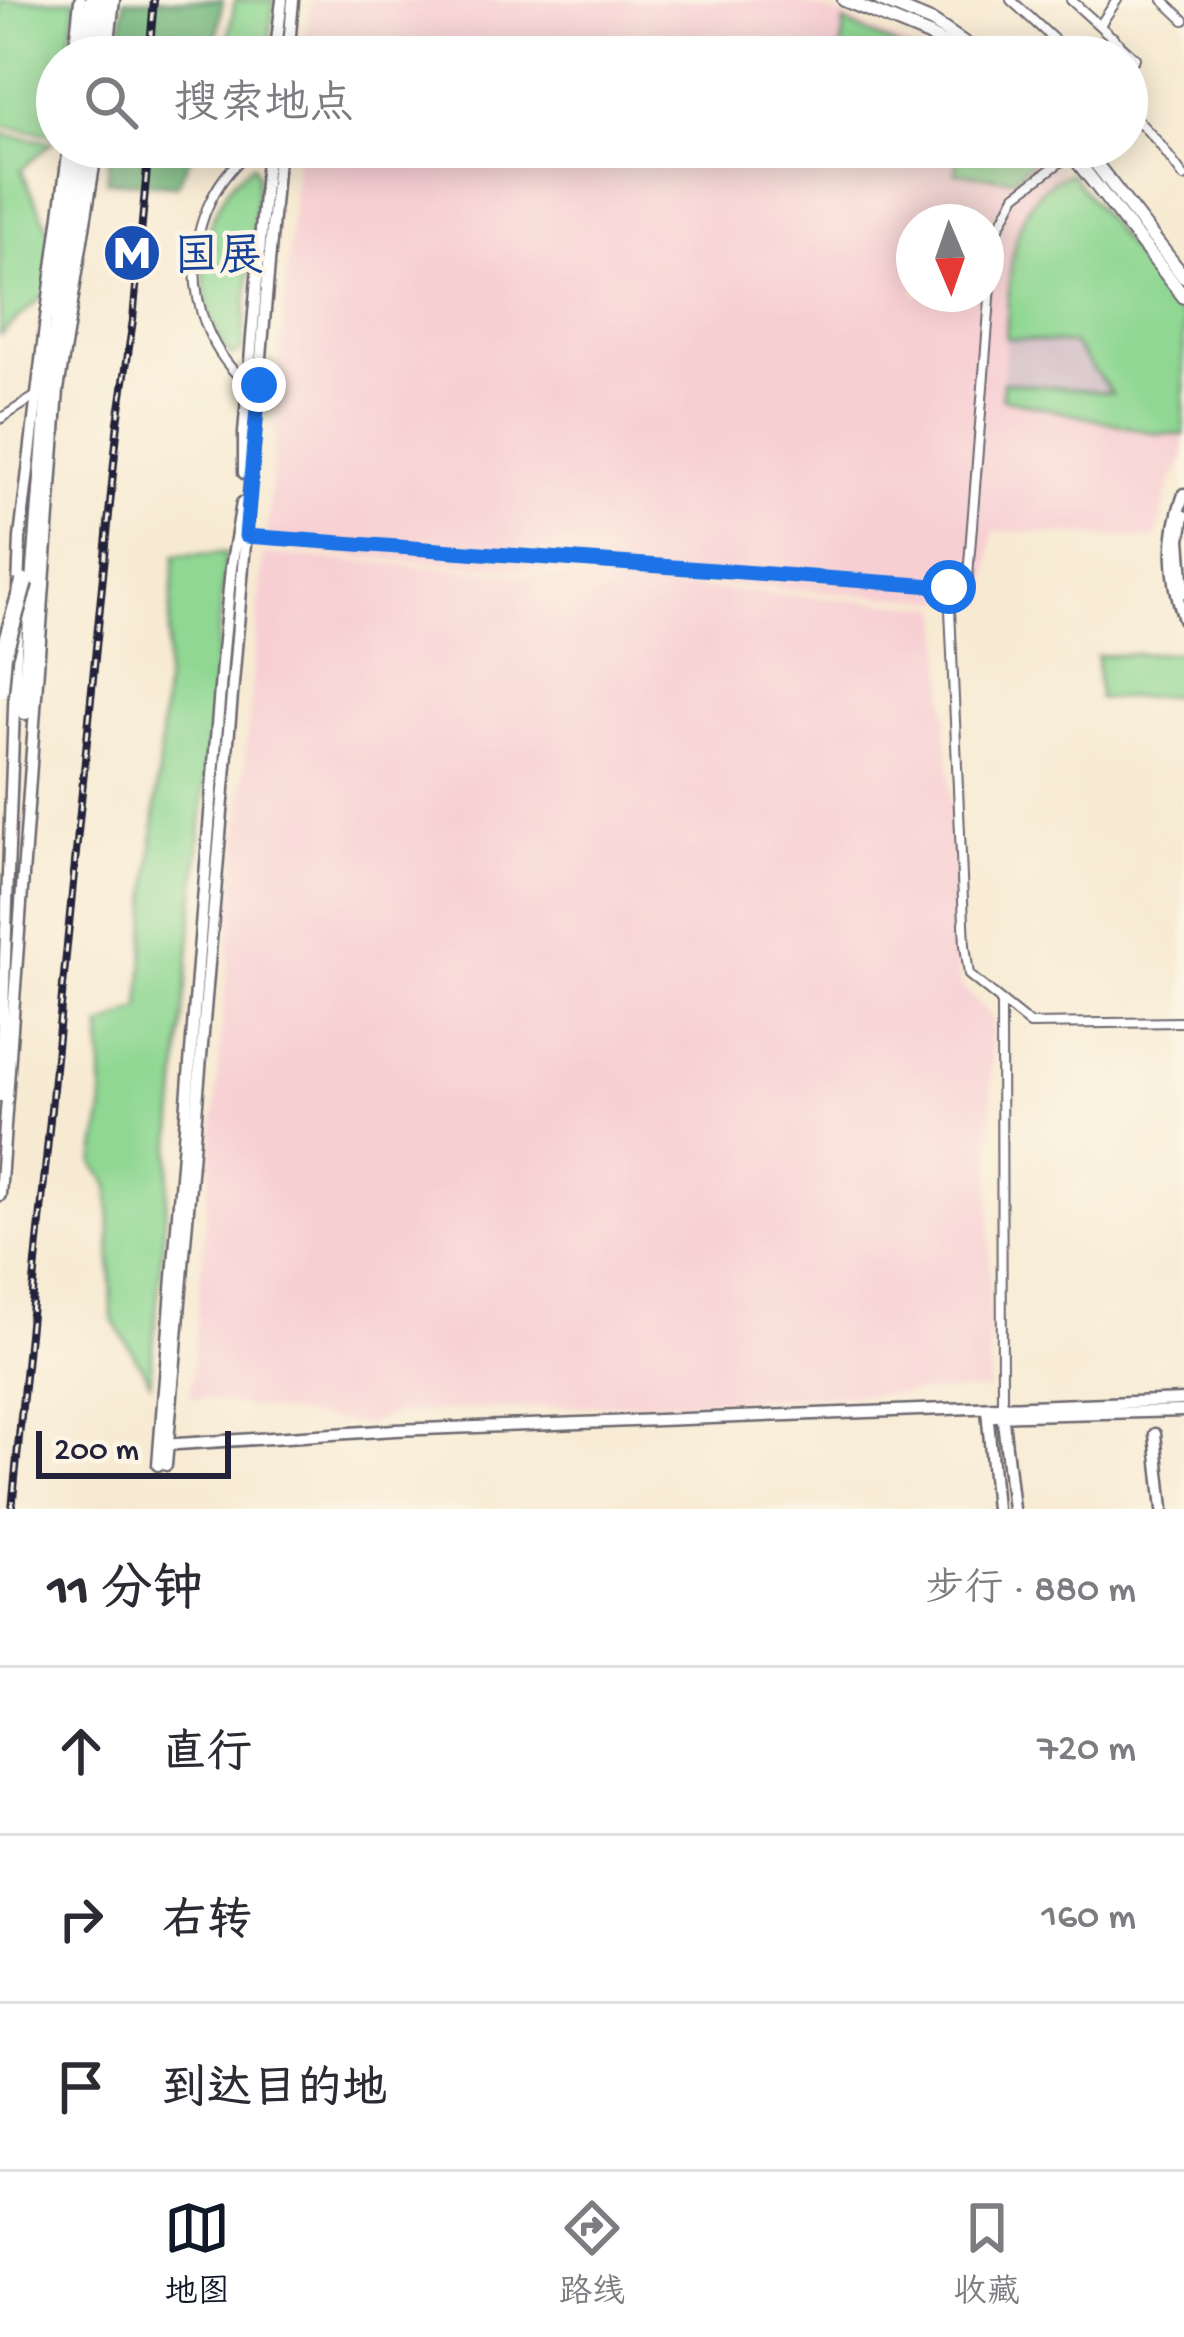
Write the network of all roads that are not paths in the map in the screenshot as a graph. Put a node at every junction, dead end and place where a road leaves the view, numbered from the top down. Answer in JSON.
{"nodes":[{"id":1,"x":80,"y":0,"type":"edge"},
{"id":2,"x":93,"y":0,"type":"edge"},
{"id":3,"x":109,"y":0,"type":"edge"},
{"id":4,"x":281,"y":0,"type":"edge"},
{"id":5,"x":293,"y":0,"type":"edge"},
{"id":6,"x":844,"y":0,"type":"edge"},
{"id":7,"x":880,"y":0,"type":"edge"},
{"id":8,"x":1011,"y":0,"type":"edge"},
{"id":9,"x":1072,"y":0,"type":"edge"},
{"id":10,"x":1117,"y":0,"type":"edge"},
{"id":11,"x":1163,"y":0,"type":"edge"},
{"id":12,"x":1184,"y":20,"type":"edge"},
{"id":13,"x":1100,"y":25,"type":"junction"},
{"id":14,"x":76,"y":36,"type":"edge"},
{"id":15,"x":88,"y":36,"type":"edge"},
{"id":16,"x":101,"y":36,"type":"edge"},
{"id":17,"x":108,"y":36,"type":"edge"},
{"id":18,"x":277,"y":36,"type":"edge"},
{"id":19,"x":290,"y":36,"type":"edge"},
{"id":20,"x":932,"y":36,"type":"edge"},
{"id":21,"x":954,"y":36,"type":"edge"},
{"id":22,"x":1050,"y":36,"type":"edge"},
{"id":23,"x":1112,"y":36,"type":"edge"},
{"id":24,"x":1148,"y":134,"type":"edge"},
{"id":25,"x":65,"y":168,"type":"edge"},
{"id":26,"x":66,"y":168,"type":"edge"},
{"id":27,"x":81,"y":168,"type":"edge"},
{"id":28,"x":94,"y":168,"type":"edge"},
{"id":29,"x":232,"y":168,"type":"edge"},
{"id":30,"x":266,"y":168,"type":"edge"},
{"id":31,"x":278,"y":168,"type":"edge"},
{"id":32,"x":1050,"y":168,"type":"edge"},
{"id":33,"x":1088,"y":168,"type":"edge"},
{"id":34,"x":1090,"y":168,"type":"edge"},
{"id":35,"x":1184,"y":177,"type":"edge"},
{"id":36,"x":1184,"y":277,"type":"edge"},
{"id":37,"x":1184,"y":298,"type":"edge"},
{"id":38,"x":248,"y":385,"type":"junction"},
{"id":39,"x":38,"y":395,"type":"junction"},
{"id":40,"x":0,"y":418,"type":"edge"},
{"id":41,"x":1184,"y":494,"type":"edge"},
{"id":42,"x":1184,"y":516,"type":"edge"},
{"id":43,"x":246,"y":536,"type":"junction"},
{"id":44,"x":24,"y":582,"type":"junction"},
{"id":45,"x":949,"y":587,"type":"junction"},
{"id":46,"x":1184,"y":592,"type":"edge"},
{"id":47,"x":1184,"y":620,"type":"edge"},
{"id":48,"x":0,"y":689,"type":"edge"},
{"id":49,"x":1000,"y":1002,"type":"junction"},
{"id":50,"x":1184,"y":1022,"type":"edge"},
{"id":51,"x":0,"y":1096,"type":"edge"},
{"id":52,"x":0,"y":1196,"type":"edge"},
{"id":53,"x":1184,"y":1400,"type":"edge"},
{"id":54,"x":1002,"y":1410,"type":"junction"},
{"id":55,"x":987,"y":1411,"type":"junction"},
{"id":56,"x":1184,"y":1411,"type":"edge"},
{"id":57,"x":1155,"y":1434,"type":"dead end"},
{"id":58,"x":162,"y":1444,"type":"junction"},
{"id":59,"x":162,"y":1465,"type":"dead end"},
{"id":60,"x":996,"y":1509,"type":"edge"},
{"id":61,"x":1013,"y":1509,"type":"edge"},
{"id":62,"x":1162,"y":1509,"type":"edge"}],
"edges":[{"from":1,"to":14,"type":"street"},
{"from":2,"to":15,"type":"highway"},
{"from":3,"to":16,"type":"highway"},
{"from":3,"to":17,"type":"street"},
{"from":4,"to":18,"type":"street"},
{"from":5,"to":19,"type":"street"},
{"from":6,"to":20,"type":"main road"},
{"from":7,"to":21,"type":"main road"},
{"from":8,"to":22,"type":"street"},
{"from":9,"to":13,"type":"street"},
{"from":10,"to":13,"type":"street"},
{"from":11,"to":12,"type":"street"},
{"from":13,"to":23,"type":"street"},
{"from":24,"to":35,"type":"street"},
{"from":25,"to":39,"type":"street"},
{"from":26,"to":44,"type":"highway"},
{"from":27,"to":44,"type":"highway","bridge":true},
{"from":28,"to":52,"type":"street"},
{"from":29,"to":38,"type":"street"},
{"from":30,"to":38,"type":"street"},
{"from":31,"to":43,"type":"street"},
{"from":32,"to":45,"type":"street"},
{"from":33,"to":37,"type":"main road"},
{"from":34,"to":36,"type":"main road"},
{"from":38,"to":58,"type":"street"},
{"from":39,"to":40,"type":"street"},
{"from":39,"to":51,"type":"street"},
{"from":41,"to":47,"type":"street"},
{"from":42,"to":46,"type":"street"},
{"from":43,"to":45,"type":"street"},
{"from":43,"to":58,"type":"street"},
{"from":44,"to":48,"type":"highway","bridge":true},
{"from":45,"to":49,"type":"street"},
{"from":49,"to":50,"type":"street"},
{"from":49,"to":54,"type":"street"},
{"from":53,"to":54,"type":"street"},
{"from":54,"to":55,"type":"street"},
{"from":54,"to":56,"type":"street"},
{"from":54,"to":61,"type":"street"},
{"from":55,"to":58,"type":"street"},
{"from":55,"to":60,"type":"street"},
{"from":57,"to":62,"type":"street"},
{"from":58,"to":59,"type":"street"}]}
